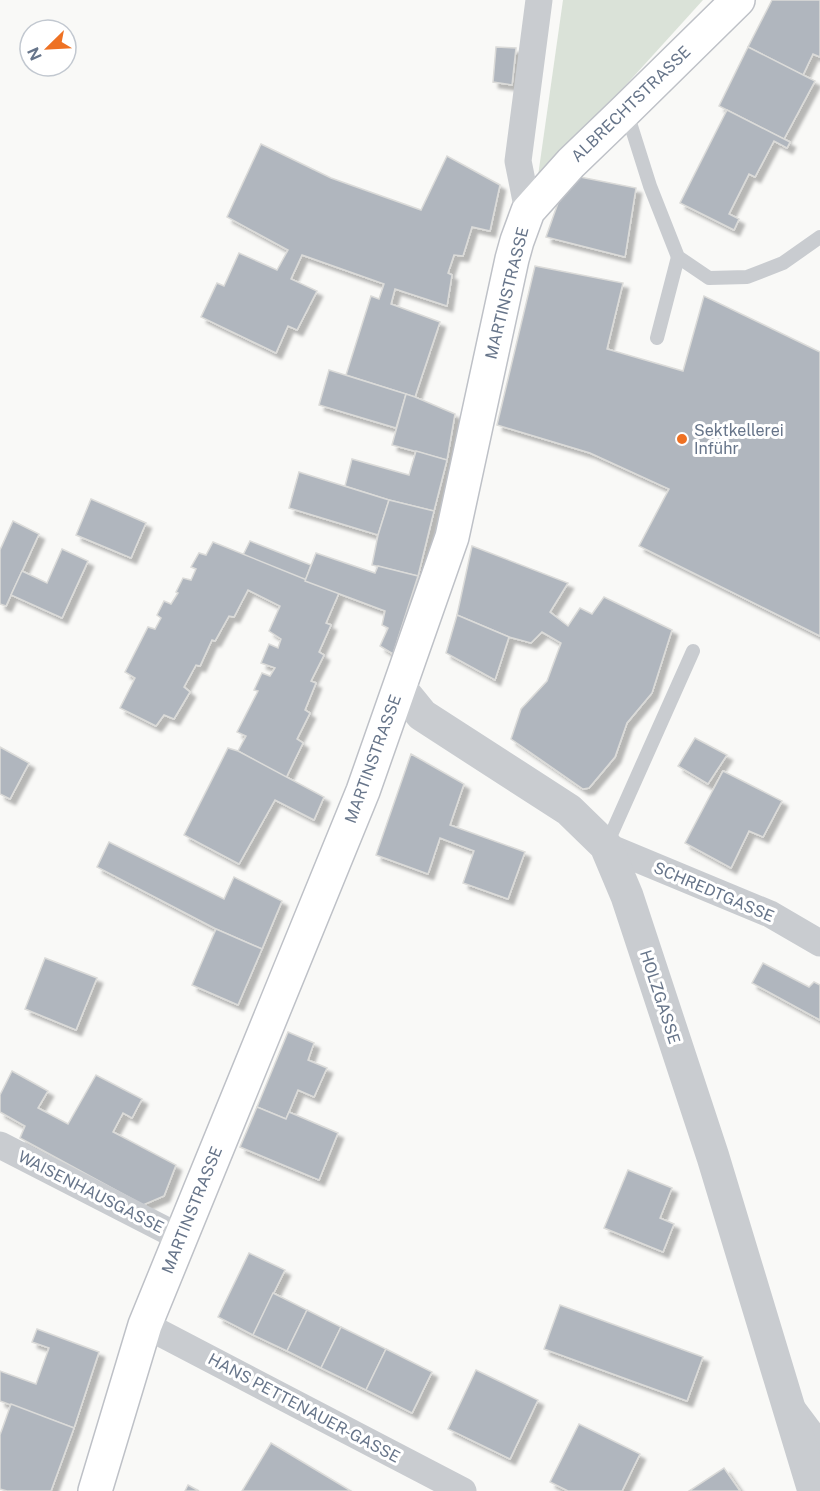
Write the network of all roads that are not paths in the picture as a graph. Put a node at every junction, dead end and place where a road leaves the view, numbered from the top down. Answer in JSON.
{"nodes":[{"id":1,"x":539,"y":0,"type":"edge"},
{"id":2,"x":738,"y":0,"type":"edge"},
{"id":3,"x":626,"y":110,"type":"junction"},
{"id":4,"x":528,"y":211,"type":"junction"},
{"id":5,"x":820,"y":237,"type":"edge"},
{"id":6,"x":678,"y":257,"type":"junction"},
{"id":7,"x":657,"y":338,"type":"dead end"},
{"id":8,"x":693,"y":651,"type":"dead end"},
{"id":9,"x":400,"y":688,"type":"junction"},
{"id":10,"x":606,"y":846,"type":"junction"},
{"id":11,"x":820,"y":943,"type":"edge"},
{"id":12,"x":0,"y":1145,"type":"edge"},
{"id":13,"x":181,"y":1238,"type":"junction"},
{"id":14,"x":145,"y":1325,"type":"junction"},
{"id":15,"x":786,"y":1400,"type":"junction"},
{"id":16,"x":820,"y":1446,"type":"edge"},
{"id":17,"x":95,"y":1491,"type":"edge"},
{"id":18,"x":463,"y":1491,"type":"edge"},
{"id":19,"x":814,"y":1491,"type":"edge"}],
"edges":[{"from":1,"to":4,"type":"street","name":"MARTINSTRASSE"},
{"from":2,"to":3,"type":"main road","name":"ALBRECHTSTRASSE"},
{"from":3,"to":4,"type":"main road","name":"ALBRECHTSTRASSE"},
{"from":3,"to":6,"type":"lane"},
{"from":4,"to":9,"type":"main road","name":"MARTINSTRASSE"},
{"from":5,"to":6,"type":"lane"},
{"from":6,"to":7,"type":"lane"},
{"from":8,"to":10,"type":"lane"},
{"from":9,"to":10,"type":"street","name":"HOLZGASSE"},
{"from":9,"to":13,"type":"main road","name":"MARTINSTRASSE"},
{"from":10,"to":11,"type":"street","name":"SCHREDTGASSE"},
{"from":10,"to":15,"type":"street","name":"HOLZGASSE"},
{"from":12,"to":13,"type":"street","name":"WAISENHAUSGASSE"},
{"from":13,"to":14,"type":"main road","name":"MARTINSTRASSE"},
{"from":14,"to":17,"type":"main road","name":"MARTINSTRASSE"},
{"from":14,"to":18,"type":"street","name":"HANS PETTENAUER-GASSE"},
{"from":15,"to":16,"type":"street","name":"HOLZGASSE"},
{"from":15,"to":19,"type":"street","name":"HOLZGASSE"}]}
